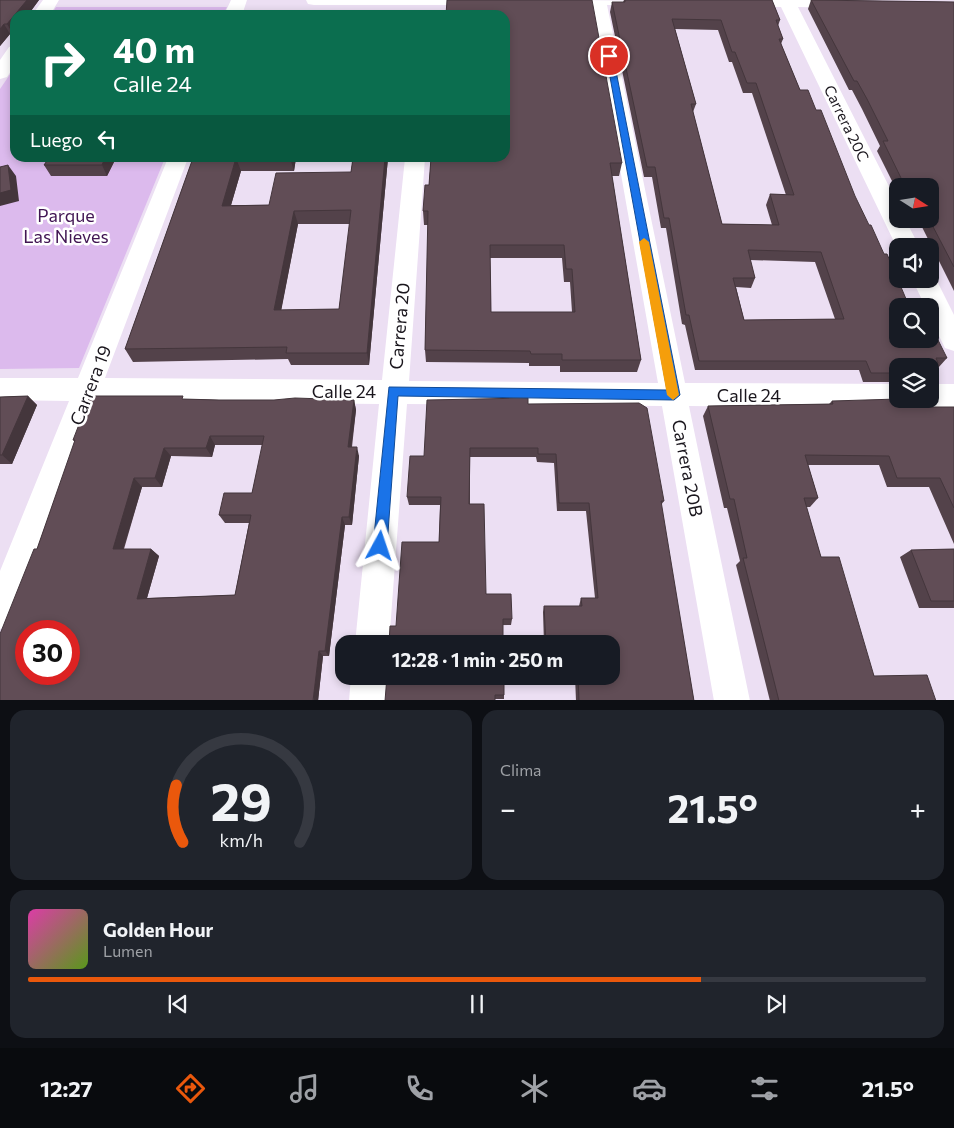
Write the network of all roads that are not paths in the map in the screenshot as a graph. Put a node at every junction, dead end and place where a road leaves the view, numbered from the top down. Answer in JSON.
{"nodes":[{"id":1,"x":314,"y":0,"type":"edge"},
{"id":2,"x":430,"y":0,"type":"edge"},
{"id":3,"x":499,"y":0,"type":"edge"},
{"id":4,"x":568,"y":0,"type":"edge"},
{"id":5,"x":598,"y":0,"type":"edge"},
{"id":6,"x":677,"y":1,"type":"edge"},
{"id":7,"x":717,"y":1,"type":"edge"},
{"id":8,"x":786,"y":1,"type":"edge"},
{"id":9,"x":866,"y":3,"type":"edge"},
{"id":10,"x":10,"y":58,"type":"edge"},
{"id":11,"x":0,"y":73,"type":"edge"},
{"id":12,"x":176,"y":162,"type":"edge"},
{"id":13,"x":415,"y":162,"type":"edge"},
{"id":14,"x":904,"y":238,"type":"edge"},
{"id":15,"x":928,"y":288,"type":"edge"},
{"id":16,"x":954,"y":341,"type":"edge"},
{"id":17,"x":89,"y":388,"type":"junction"},
{"id":18,"x":0,"y":389,"type":"edge"},
{"id":19,"x":393,"y":391,"type":"junction"},
{"id":20,"x":674,"y":395,"type":"junction"},
{"id":21,"x":889,"y":396,"type":"edge"},
{"id":22,"x":939,"y":396,"type":"edge"},
{"id":23,"x":954,"y":396,"type":"edge"},
{"id":24,"x":0,"y":612,"type":"edge"},
{"id":25,"x":373,"y":635,"type":"edge"},
{"id":26,"x":368,"y":685,"type":"edge"},
{"id":27,"x":367,"y":700,"type":"edge"},
{"id":28,"x":732,"y":700,"type":"edge"}],
"edges":[{"from":1,"to":2,"type":"street"},
{"from":2,"to":3,"type":"street"},
{"from":4,"to":5,"type":"street"},
{"from":5,"to":6,"type":"street"},
{"from":5,"to":20,"type":"street","name":"Carrera 20B"},
{"from":7,"to":8,"type":"street"},
{"from":8,"to":9,"type":"street"},
{"from":8,"to":14,"type":"street","name":"Carrera 20C"},
{"from":10,"to":11,"type":"street"},
{"from":12,"to":17,"type":"street","name":"Carrera 19"},
{"from":13,"to":19,"type":"street","name":"Carrera 20"},
{"from":15,"to":16,"type":"street"},
{"from":17,"to":18,"type":"street","name":"Calle 24"},
{"from":17,"to":19,"type":"street","name":"Calle 24"},
{"from":17,"to":24,"type":"street","name":"Carrera 19"},
{"from":19,"to":20,"type":"street","name":"Calle 24"},
{"from":19,"to":25,"type":"street","name":"Carrera 20"},
{"from":20,"to":21,"type":"street","name":"Calle 24"},
{"from":20,"to":28,"type":"street","name":"Carrera 20B"},
{"from":22,"to":23,"type":"street"},
{"from":26,"to":27,"type":"street"}]}
